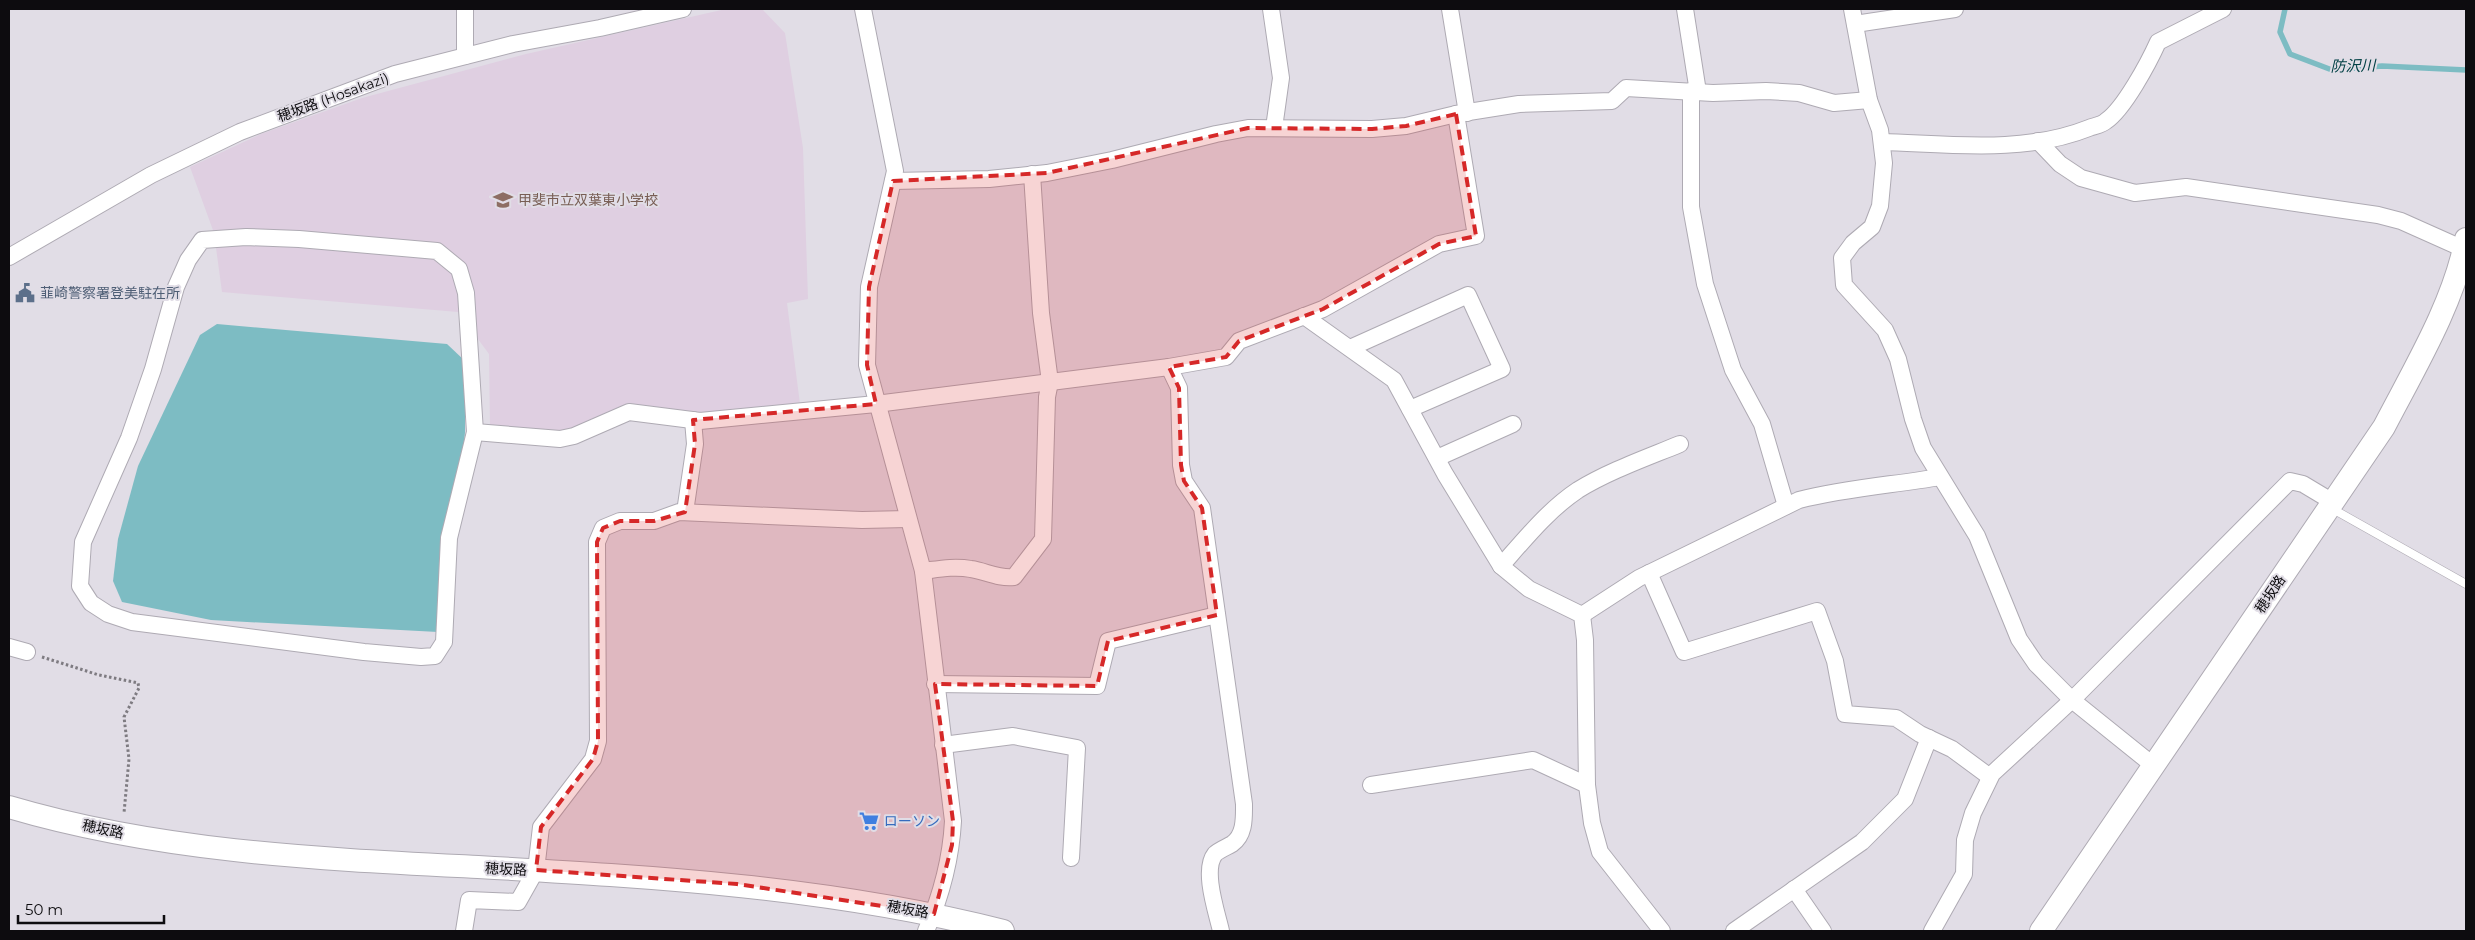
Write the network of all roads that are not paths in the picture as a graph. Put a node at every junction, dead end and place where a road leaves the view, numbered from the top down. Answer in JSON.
{"nodes":[{"id":1,"x":465,"y":9,"type":"edge"},
{"id":2,"x":683,"y":9,"type":"edge"},
{"id":3,"x":863,"y":9,"type":"edge"},
{"id":4,"x":1270,"y":9,"type":"edge"},
{"id":5,"x":1450,"y":9,"type":"edge"},
{"id":6,"x":1684,"y":9,"type":"edge"},
{"id":7,"x":1955,"y":9,"type":"edge"},
{"id":8,"x":2223,"y":9,"type":"edge"},
{"id":9,"x":1854,"y":16,"type":"edge"},
{"id":10,"x":465,"y":56,"type":"junction"},
{"id":11,"x":1694,"y":92,"type":"junction"},
{"id":12,"x":1869,"y":100,"type":"junction"},
{"id":13,"x":1461,"y":113,"type":"junction"},
{"id":14,"x":1274,"y":128,"type":"junction"},
{"id":15,"x":2038,"y":141,"type":"junction"},
{"id":16,"x":1882,"y":142,"type":"junction"},
{"id":17,"x":1032,"y":174,"type":"junction"},
{"id":18,"x":893,"y":182,"type":"junction"},
{"id":19,"x":2465,"y":246,"type":"edge"},
{"id":20,"x":9,"y":257,"type":"edge"},
{"id":21,"x":1304,"y":316,"type":"junction"},
{"id":22,"x":1350,"y":348,"type":"junction"},
{"id":23,"x":1169,"y":367,"type":"junction"},
{"id":24,"x":1050,"y":382,"type":"junction"},
{"id":25,"x":876,"y":404,"type":"junction"},
{"id":26,"x":1410,"y":409,"type":"junction"},
{"id":27,"x":693,"y":420,"type":"junction"},
{"id":28,"x":1513,"y":424,"type":"dead end"},
{"id":29,"x":475,"y":432,"type":"junction"},
{"id":30,"x":1680,"y":444,"type":"dead end"},
{"id":31,"x":1437,"y":458,"type":"junction"},
{"id":32,"x":1940,"y":477,"type":"junction"},
{"id":33,"x":2331,"y":504,"type":"junction"},
{"id":34,"x":1786,"y":506,"type":"junction"},
{"id":35,"x":685,"y":512,"type":"junction"},
{"id":36,"x":908,"y":519,"type":"junction"},
{"id":37,"x":1501,"y":566,"type":"junction"},
{"id":38,"x":922,"y":571,"type":"junction"},
{"id":39,"x":1650,"y":573,"type":"junction"},
{"id":40,"x":2466,"y":584,"type":"edge"},
{"id":41,"x":1217,"y":614,"type":"junction"},
{"id":42,"x":1582,"y":615,"type":"junction"},
{"id":43,"x":9,"y":647,"type":"edge"},
{"id":44,"x":27,"y":652,"type":"road end"},
{"id":45,"x":935,"y":684,"type":"junction"},
{"id":46,"x":2072,"y":700,"type":"junction"},
{"id":47,"x":1929,"y":738,"type":"junction"},
{"id":48,"x":943,"y":745,"type":"junction"},
{"id":49,"x":2154,"y":766,"type":"junction"},
{"id":50,"x":1990,"y":777,"type":"junction"},
{"id":51,"x":1371,"y":785,"type":"dead end"},
{"id":52,"x":1587,"y":785,"type":"junction"},
{"id":53,"x":9,"y":807,"type":"edge"},
{"id":54,"x":1071,"y":858,"type":"dead end"},
{"id":55,"x":536,"y":870,"type":"junction"},
{"id":56,"x":1794,"y":889,"type":"junction"},
{"id":57,"x":930,"y":922,"type":"edge"},
{"id":58,"x":464,"y":931,"type":"edge"},
{"id":59,"x":1003,"y":931,"type":"edge"},
{"id":60,"x":1221,"y":931,"type":"edge"},
{"id":61,"x":1662,"y":931,"type":"edge"},
{"id":62,"x":1734,"y":931,"type":"edge"},
{"id":63,"x":1822,"y":931,"type":"edge"},
{"id":64,"x":1932,"y":931,"type":"edge"},
{"id":65,"x":2041,"y":931,"type":"edge"}],
"edges":[{"from":1,"to":10,"type":"street"},
{"from":2,"to":10,"type":"street","name":"穂坂路 (Hosakazi)"},
{"from":3,"to":18,"type":"street"},
{"from":4,"to":14,"type":"street"},
{"from":5,"to":13,"type":"street"},
{"from":6,"to":11,"type":"street"},
{"from":7,"to":9,"type":"street"},
{"from":8,"to":15,"type":"street"},
{"from":9,"to":12,"type":"street"},
{"from":10,"to":20,"type":"street","name":"穂坂路 (Hosakazi)"},
{"from":11,"to":12,"type":"street"},
{"from":11,"to":13,"type":"street"},
{"from":11,"to":34,"type":"street"},
{"from":12,"to":16,"type":"street"},
{"from":13,"to":14,"type":"street"},
{"from":13,"to":21,"type":"street"},
{"from":14,"to":17,"type":"street"},
{"from":15,"to":16,"type":"street"},
{"from":15,"to":19,"type":"street"},
{"from":16,"to":32,"type":"street"},
{"from":17,"to":18,"type":"street"},
{"from":17,"to":24,"type":"street"},
{"from":18,"to":25,"type":"street"},
{"from":19,"to":33,"type":"main road","name":"穂坂路"},
{"from":21,"to":22,"type":"street"},
{"from":21,"to":23,"type":"street"},
{"from":22,"to":26,"type":"street"},
{"from":22,"to":26,"type":"street"},
{"from":23,"to":24,"type":"street"},
{"from":23,"to":41,"type":"street"},
{"from":24,"to":25,"type":"street"},
{"from":24,"to":38,"type":"street"},
{"from":25,"to":27,"type":"street"},
{"from":25,"to":36,"type":"street"},
{"from":26,"to":31,"type":"street"},
{"from":27,"to":29,"type":"street"},
{"from":27,"to":35,"type":"street"},
{"from":28,"to":31,"type":"street"},
{"from":29,"to":29,"type":"street"},
{"from":30,"to":37,"type":"street"},
{"from":31,"to":37,"type":"street"},
{"from":32,"to":34,"type":"street"},
{"from":32,"to":46,"type":"street"},
{"from":33,"to":40,"type":"lane"},
{"from":33,"to":46,"type":"street"},
{"from":33,"to":49,"type":"main road","name":"穂坂路"},
{"from":34,"to":39,"type":"street"},
{"from":35,"to":36,"type":"street"},
{"from":35,"to":55,"type":"street"},
{"from":36,"to":38,"type":"street"},
{"from":37,"to":42,"type":"street"},
{"from":38,"to":45,"type":"street"},
{"from":39,"to":42,"type":"street"},
{"from":39,"to":47,"type":"street"},
{"from":41,"to":45,"type":"street"},
{"from":41,"to":60,"type":"street"},
{"from":42,"to":52,"type":"street"},
{"from":43,"to":44,"type":"street"},
{"from":45,"to":48,"type":"street"},
{"from":46,"to":49,"type":"street"},
{"from":46,"to":50,"type":"street"},
{"from":47,"to":50,"type":"street"},
{"from":47,"to":56,"type":"street"},
{"from":48,"to":54,"type":"street"},
{"from":48,"to":57,"type":"street"},
{"from":49,"to":65,"type":"main road","name":"穂坂路"},
{"from":50,"to":64,"type":"street"},
{"from":51,"to":52,"type":"street"},
{"from":52,"to":61,"type":"street"},
{"from":53,"to":55,"type":"main road","name":"穂坂路"},
{"from":55,"to":57,"type":"main road","name":"穂坂路"},
{"from":55,"to":58,"type":"street"},
{"from":56,"to":62,"type":"street"},
{"from":56,"to":63,"type":"street"},
{"from":57,"to":59,"type":"main road","name":"穂坂路"}]}
